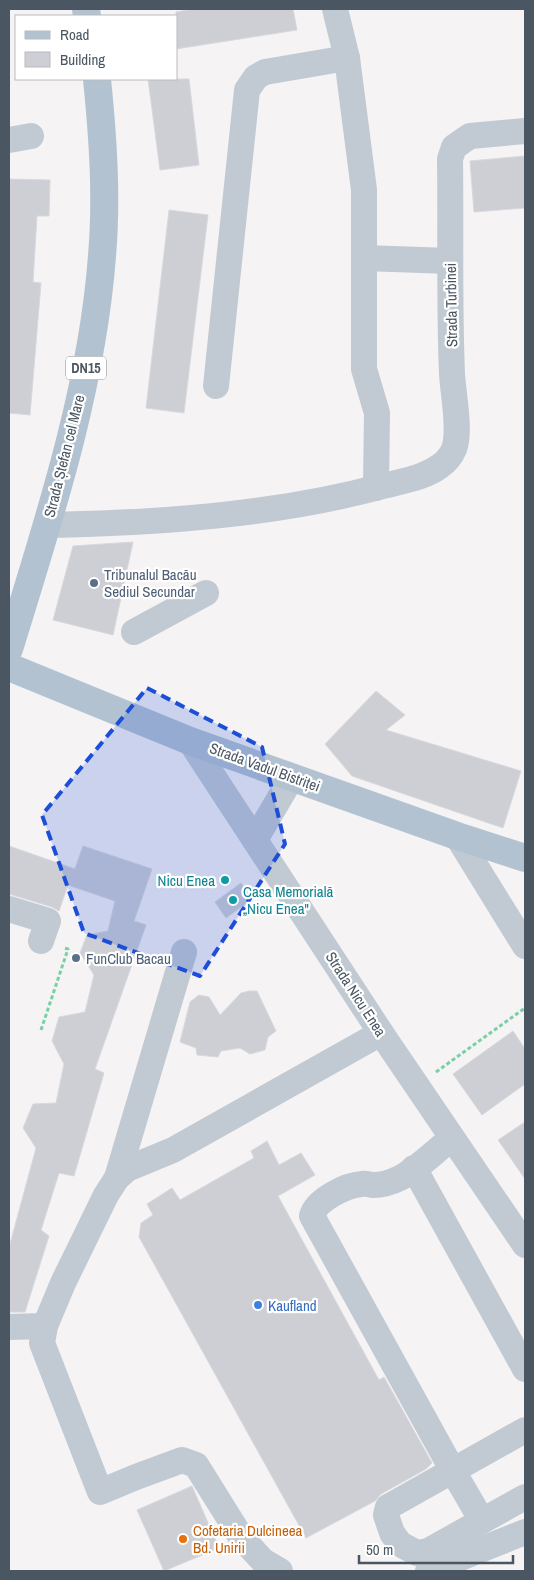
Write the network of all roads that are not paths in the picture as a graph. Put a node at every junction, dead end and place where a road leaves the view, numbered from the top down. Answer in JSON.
{"nodes":[{"id":1,"x":335,"y":9,"type":"edge"},
{"id":2,"x":346,"y":58,"type":"junction"},
{"id":3,"x":97,"y":80,"type":"edge"},
{"id":4,"x":525,"y":131,"type":"edge"},
{"id":5,"x":364,"y":258,"type":"junction"},
{"id":6,"x":450,"y":261,"type":"junction"},
{"id":7,"x":216,"y":386,"type":"dead end"},
{"id":8,"x":376,"y":488,"type":"junction"},
{"id":9,"x":47,"y":525,"type":"junction"},
{"id":10,"x":206,"y":593,"type":"dead end"},
{"id":11,"x":134,"y":632,"type":"dead end"},
{"id":12,"x":9,"y":649,"type":"edge"},
{"id":13,"x":9,"y":667,"type":"edge"},
{"id":14,"x":190,"y":741,"type":"junction"},
{"id":15,"x":292,"y":777,"type":"junction"},
{"id":16,"x":457,"y":836,"type":"junction"},
{"id":17,"x":255,"y":840,"type":"junction"},
{"id":18,"x":525,"y":858,"type":"edge"},
{"id":19,"x":9,"y":909,"type":"edge"},
{"id":20,"x":42,"y":941,"type":"road end"},
{"id":21,"x":525,"y":946,"type":"edge"},
{"id":22,"x":184,"y":952,"type":"dead end"},
{"id":23,"x":381,"y":1033,"type":"junction"},
{"id":24,"x":452,"y":1138,"type":"junction"},
{"id":25,"x":414,"y":1168,"type":"junction"},
{"id":26,"x":117,"y":1178,"type":"junction"},
{"id":27,"x":525,"y":1245,"type":"edge"},
{"id":28,"x":45,"y":1326,"type":"junction"},
{"id":29,"x":9,"y":1327,"type":"edge"},
{"id":30,"x":525,"y":1369,"type":"edge"},
{"id":31,"x":525,"y":1430,"type":"edge"},
{"id":32,"x":453,"y":1471,"type":"junction"},
{"id":33,"x":525,"y":1497,"type":"edge"},
{"id":34,"x":482,"y":1521,"type":"junction"},
{"id":35,"x":525,"y":1532,"type":"edge"},
{"id":36,"x":280,"y":1571,"type":"edge"},
{"id":37,"x":428,"y":1571,"type":"edge"}],
"edges":[{"from":1,"to":2,"type":"street"},
{"from":2,"to":5,"type":"street"},
{"from":2,"to":7,"type":"street"},
{"from":3,"to":9,"type":"main road","name":"Strada Ștefan cel Mare","number":"DN15"},
{"from":4,"to":6,"type":"street","name":"Strada Turbinei"},
{"from":5,"to":6,"type":"street"},
{"from":5,"to":8,"type":"street"},
{"from":6,"to":8,"type":"street","name":"Strada Turbinei"},
{"from":8,"to":9,"type":"street","name":"Strada Turbinei"},
{"from":9,"to":12,"type":"main road","name":"Strada Ștefan cel Mare","number":"DN15"},
{"from":10,"to":11,"type":"street"},
{"from":13,"to":14,"type":"main road","name":"Strada Vadul Bistriței"},
{"from":14,"to":15,"type":"main road","name":"Strada Vadul Bistriței"},
{"from":14,"to":17,"type":"street","name":"Strada Nicu Enea"},
{"from":15,"to":16,"type":"main road","name":"Strada Vadul Bistriței"},
{"from":15,"to":17,"type":"street"},
{"from":16,"to":18,"type":"main road","name":"Strada Vadul Bistriței"},
{"from":16,"to":21,"type":"street"},
{"from":17,"to":23,"type":"street","name":"Strada Nicu Enea"},
{"from":19,"to":20,"type":"street"},
{"from":22,"to":26,"type":"street"},
{"from":23,"to":24,"type":"street","name":"Strada Nicu Enea"},
{"from":23,"to":26,"type":"street"},
{"from":24,"to":25,"type":"street"},
{"from":24,"to":27,"type":"street","name":"Strada Nicu Enea"},
{"from":25,"to":30,"type":"street"},
{"from":25,"to":32,"type":"street"},
{"from":26,"to":28,"type":"street"},
{"from":28,"to":29,"type":"street"},
{"from":28,"to":36,"type":"street"},
{"from":31,"to":32,"type":"street"},
{"from":32,"to":34,"type":"street"},
{"from":32,"to":34,"type":"street"},
{"from":33,"to":34,"type":"street"},
{"from":35,"to":37,"type":"street"}]}
